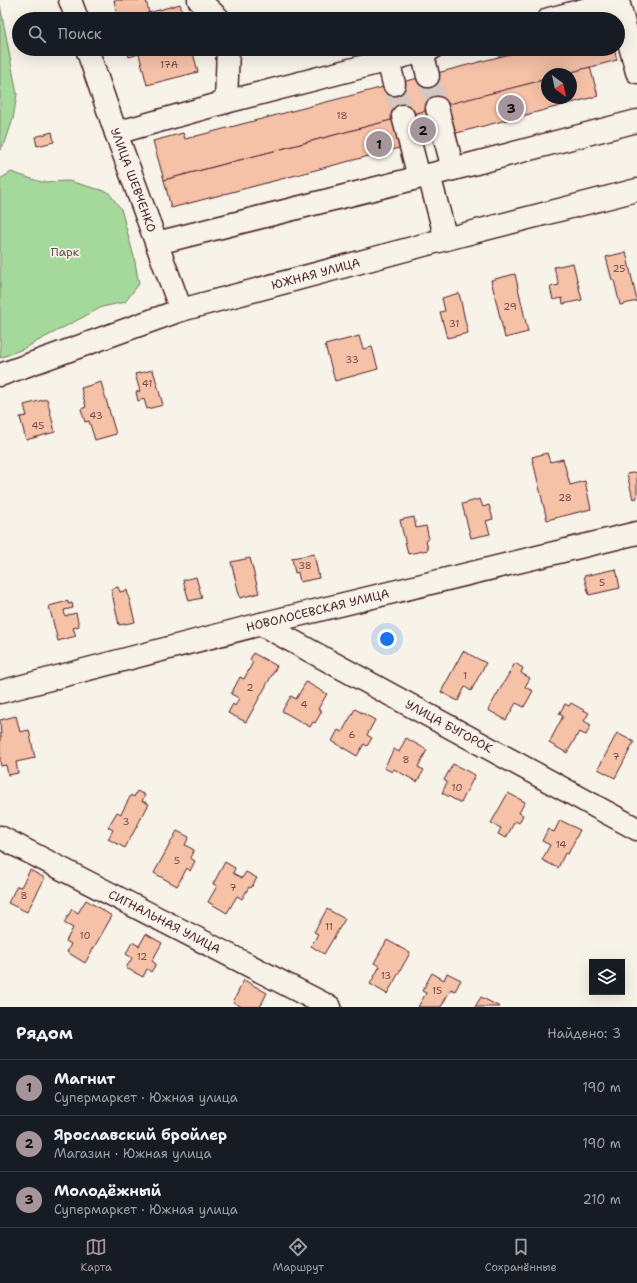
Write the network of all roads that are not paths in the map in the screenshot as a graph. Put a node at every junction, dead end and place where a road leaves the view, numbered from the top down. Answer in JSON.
{"nodes":[{"id":1,"x":70,"y":0,"type":"edge"},
{"id":2,"x":199,"y":0,"type":"edge"},
{"id":3,"x":74,"y":12,"type":"edge"},
{"id":4,"x":212,"y":12,"type":"edge"},
{"id":5,"x":576,"y":12,"type":"edge"},
{"id":6,"x":621,"y":12,"type":"edge"},
{"id":7,"x":625,"y":27,"type":"edge"},
{"id":8,"x":89,"y":56,"type":"edge"},
{"id":9,"x":228,"y":56,"type":"edge"},
{"id":10,"x":404,"y":56,"type":"edge"},
{"id":11,"x":427,"y":56,"type":"edge"},
{"id":12,"x":388,"y":60,"type":"junction"},
{"id":13,"x":637,"y":72,"type":"edge"},
{"id":14,"x":428,"y":76,"type":"tunnel mouth"},
{"id":15,"x":394,"y":84,"type":"tunnel mouth"},
{"id":16,"x":226,"y":102,"type":"junction"},
{"id":17,"x":437,"y":108,"type":"tunnel mouth"},
{"id":18,"x":403,"y":116,"type":"tunnel mouth"},
{"id":19,"x":637,"y":122,"type":"edge"},
{"id":20,"x":116,"y":133,"type":"junction"},
{"id":21,"x":453,"y":169,"type":"junction"},
{"id":22,"x":424,"y":176,"type":"junction"},
{"id":23,"x":637,"y":190,"type":"edge"},
{"id":24,"x":446,"y":239,"type":"junction"},
{"id":25,"x":157,"y":243,"type":"junction"},
{"id":26,"x":181,"y":310,"type":"junction"},
{"id":27,"x":0,"y":375,"type":"edge"},
{"id":28,"x":637,"y":533,"type":"edge"},
{"id":29,"x":261,"y":624,"type":"junction"},
{"id":30,"x":0,"y":692,"type":"edge"},
{"id":31,"x":637,"y":829,"type":"edge"},
{"id":32,"x":0,"y":837,"type":"edge"},
{"id":33,"x":330,"y":1007,"type":"edge"}],
"edges":[{"from":1,"to":3,"type":"street"},
{"from":2,"to":4,"type":"street"},
{"from":5,"to":6,"type":"street"},
{"from":7,"to":13,"type":"street"},
{"from":8,"to":20,"type":"street","name":"УЛИЦА ШЕВЧЕНКО"},
{"from":9,"to":16,"type":"street"},
{"from":10,"to":12,"type":"street"},
{"from":11,"to":14,"type":"street"},
{"from":12,"to":15,"type":"street"},
{"from":12,"to":16,"type":"street"},
{"from":16,"to":20,"type":"street"},
{"from":17,"to":21,"type":"street"},
{"from":18,"to":22,"type":"street"},
{"from":19,"to":21,"type":"street"},
{"from":20,"to":25,"type":"street","name":"УЛИЦА ШЕВЧЕНКО"},
{"from":21,"to":22,"type":"street"},
{"from":22,"to":24,"type":"street"},
{"from":22,"to":25,"type":"street"},
{"from":23,"to":24,"type":"street","name":"ЮЖНАЯ УЛИЦА"},
{"from":24,"to":26,"type":"street","name":"ЮЖНАЯ УЛИЦА"},
{"from":25,"to":26,"type":"street","name":"УЛИЦА ШЕВЧЕНКО"},
{"from":26,"to":27,"type":"street","name":"ЮЖНАЯ УЛИЦА"},
{"from":28,"to":29,"type":"street","name":"НОВОЛОСЕВСКАЯ УЛИЦА"},
{"from":29,"to":30,"type":"street","name":"НОВОЛОСЕВСКАЯ УЛИЦА"},
{"from":29,"to":31,"type":"street","name":"УЛИЦА БУГОРОК"},
{"from":32,"to":33,"type":"street","name":"СИГНАЛЬНАЯ УЛИЦА"}]}
